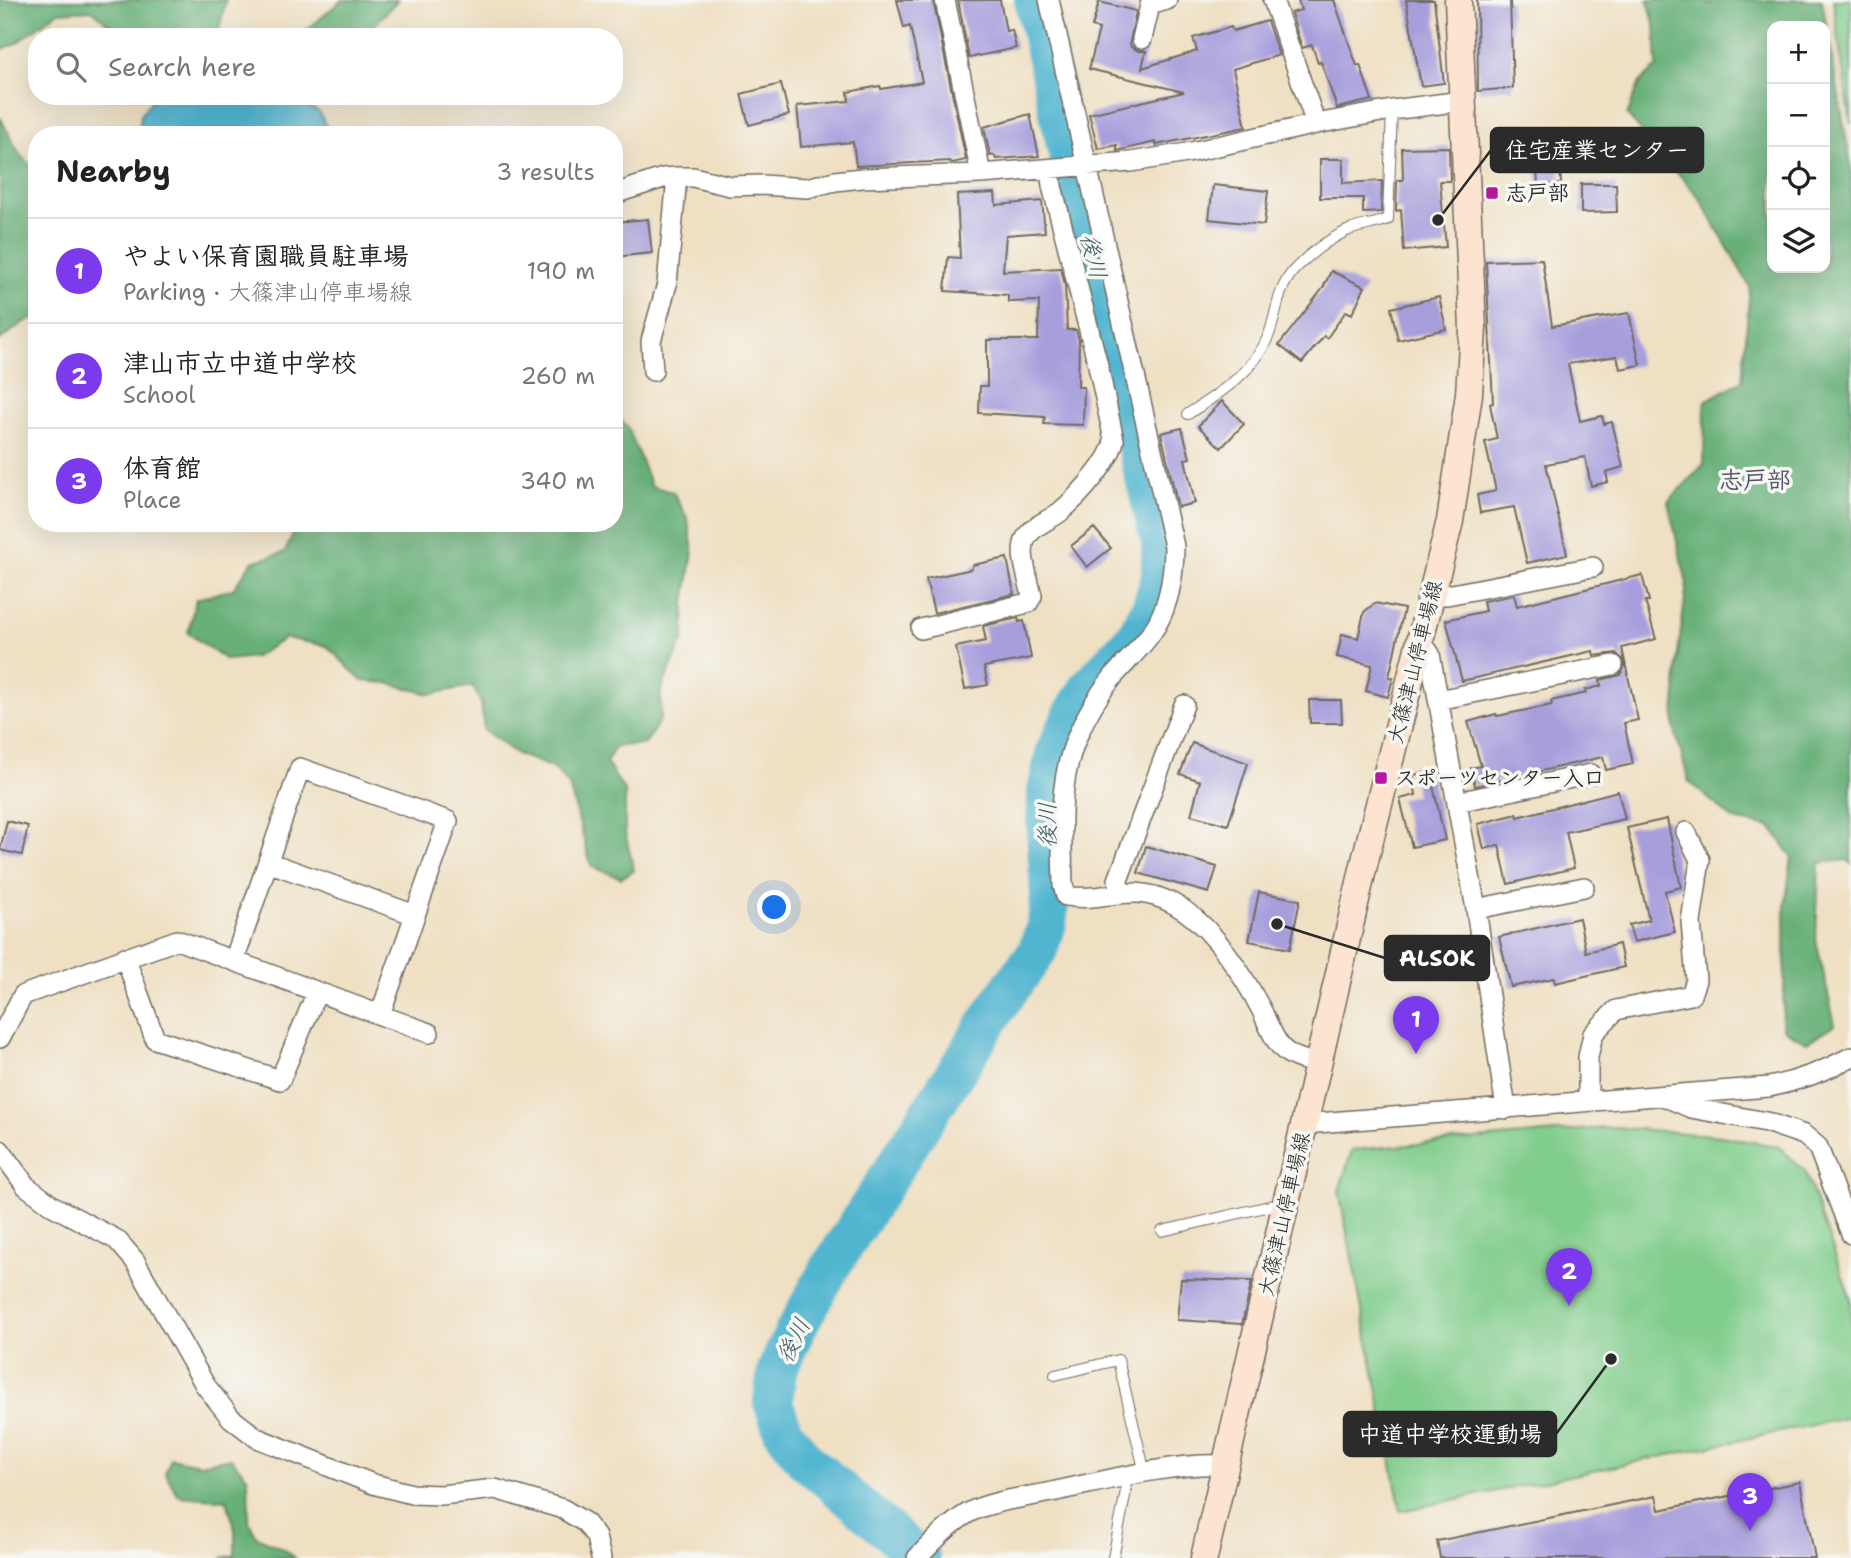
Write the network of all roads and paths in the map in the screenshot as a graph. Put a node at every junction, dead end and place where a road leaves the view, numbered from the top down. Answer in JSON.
{"nodes":[{"id":1,"x":945,"y":0,"type":"edge"},
{"id":2,"x":1049,"y":0,"type":"edge"},
{"id":3,"x":1167,"y":0,"type":"edge"},
{"id":4,"x":1273,"y":0,"type":"edge"},
{"id":5,"x":1458,"y":0,"type":"edge"},
{"id":6,"x":1142,"y":39,"type":"dead end"},
{"id":7,"x":1462,"y":101,"type":"junction"},
{"id":8,"x":1392,"y":110,"type":"junction"},
{"id":9,"x":1316,"y":124,"type":"junction"},
{"id":10,"x":1070,"y":167,"type":"junction"},
{"id":11,"x":981,"y":174,"type":"junction"},
{"id":12,"x":677,"y":177,"type":"junction"},
{"id":13,"x":623,"y":191,"type":"edge"},
{"id":14,"x":653,"y":371,"type":"dead end"},
{"id":15,"x":1188,"y":414,"type":"dead end"},
{"id":16,"x":1593,"y":567,"type":"dead end"},
{"id":17,"x":1433,"y":594,"type":"junction"},
{"id":18,"x":921,"y":629,"type":"dead end"},
{"id":19,"x":1420,"y":640,"type":"junction"},
{"id":20,"x":1614,"y":665,"type":"dead end"},
{"id":21,"x":1438,"y":700,"type":"junction"},
{"id":22,"x":1184,"y":705,"type":"dead end"},
{"id":23,"x":1591,"y":775,"type":"dead end"},
{"id":24,"x":1457,"y":802,"type":"junction"},
{"id":25,"x":1686,"y":832,"type":"dead end"},
{"id":26,"x":268,"y":862,"type":"junction"},
{"id":27,"x":1584,"y":887,"type":"dead end"},
{"id":28,"x":1119,"y":893,"type":"junction"},
{"id":29,"x":1476,"y":909,"type":"junction"},
{"id":30,"x":415,"y":915,"type":"junction"},
{"id":31,"x":125,"y":957,"type":"junction"},
{"id":32,"x":234,"y":961,"type":"junction"},
{"id":33,"x":317,"y":992,"type":"junction"},
{"id":34,"x":380,"y":1015,"type":"junction"},
{"id":35,"x":429,"y":1033,"type":"dead end"},
{"id":36,"x":0,"y":1038,"type":"edge"},
{"id":37,"x":1851,"y":1057,"type":"edge"},
{"id":38,"x":1320,"y":1063,"type":"junction"},
{"id":39,"x":1659,"y":1095,"type":"junction"},
{"id":40,"x":1588,"y":1100,"type":"junction"},
{"id":41,"x":1506,"y":1109,"type":"junction"},
{"id":42,"x":1304,"y":1124,"type":"junction"},
{"id":43,"x":0,"y":1150,"type":"edge"},
{"id":44,"x":1287,"y":1202,"type":"junction"},
{"id":45,"x":1162,"y":1231,"type":"dead end"},
{"id":46,"x":1851,"y":1234,"type":"edge"},
{"id":47,"x":1055,"y":1375,"type":"dead end"},
{"id":48,"x":1226,"y":1465,"type":"junction"},
{"id":49,"x":1145,"y":1473,"type":"junction"},
{"id":50,"x":1124,"y":1477,"type":"junction"},
{"id":51,"x":922,"y":1552,"type":"edge"},
{"id":52,"x":601,"y":1558,"type":"edge"},
{"id":53,"x":1113,"y":1558,"type":"edge"},
{"id":54,"x":1204,"y":1558,"type":"edge"}],
"edges":[{"from":1,"to":11,"type":"street"},
{"from":2,"to":10,"type":"street"},
{"from":3,"to":6,"type":"street"},
{"from":4,"to":9,"type":"street"},
{"from":5,"to":7,"type":"main road","name":"大篠津山停車場線"},
{"from":7,"to":8,"type":"street"},
{"from":7,"to":17,"type":"main road","name":"大篠津山停車場線"},
{"from":8,"to":9,"type":"street"},
{"from":8,"to":15,"type":"lane"},
{"from":9,"to":10,"type":"street"},
{"from":10,"to":11,"type":"street"},
{"from":10,"to":18,"type":"street"},
{"from":10,"to":28,"type":"street"},
{"from":11,"to":12,"type":"street"},
{"from":12,"to":13,"type":"street"},
{"from":12,"to":14,"type":"street"},
{"from":16,"to":17,"type":"street"},
{"from":17,"to":19,"type":"main road","name":"大篠津山停車場線"},
{"from":19,"to":21,"type":"street"},
{"from":19,"to":38,"type":"main road","name":"大篠津山停車場線"},
{"from":20,"to":21,"type":"street"},
{"from":21,"to":24,"type":"street"},
{"from":22,"to":28,"type":"street"},
{"from":23,"to":24,"type":"street"},
{"from":24,"to":29,"type":"street"},
{"from":25,"to":40,"type":"street"},
{"from":26,"to":30,"type":"street"},
{"from":26,"to":30,"type":"street"},
{"from":26,"to":32,"type":"street"},
{"from":27,"to":29,"type":"street"},
{"from":28,"to":38,"type":"street"},
{"from":29,"to":41,"type":"street"},
{"from":30,"to":34,"type":"street"},
{"from":31,"to":32,"type":"street"},
{"from":31,"to":33,"type":"street"},
{"from":31,"to":36,"type":"street"},
{"from":32,"to":33,"type":"street"},
{"from":33,"to":34,"type":"street"},
{"from":34,"to":35,"type":"street"},
{"from":37,"to":39,"type":"street"},
{"from":38,"to":42,"type":"main road","name":"大篠津山停車場線"},
{"from":39,"to":40,"type":"street"},
{"from":39,"to":46,"type":"street"},
{"from":40,"to":41,"type":"street"},
{"from":41,"to":42,"type":"street"},
{"from":42,"to":44,"type":"main road","name":"大篠津山停車場線"},
{"from":43,"to":52,"type":"street"},
{"from":44,"to":45,"type":"lane"},
{"from":44,"to":48,"type":"main road","name":"大篠津山停車場線"},
{"from":47,"to":49,"type":"lane"},
{"from":48,"to":49,"type":"street"},
{"from":48,"to":54,"type":"main road","name":"大篠津山停車場線"},
{"from":49,"to":50,"type":"street"},
{"from":50,"to":51,"type":"street"},
{"from":50,"to":53,"type":"lane"}]}
